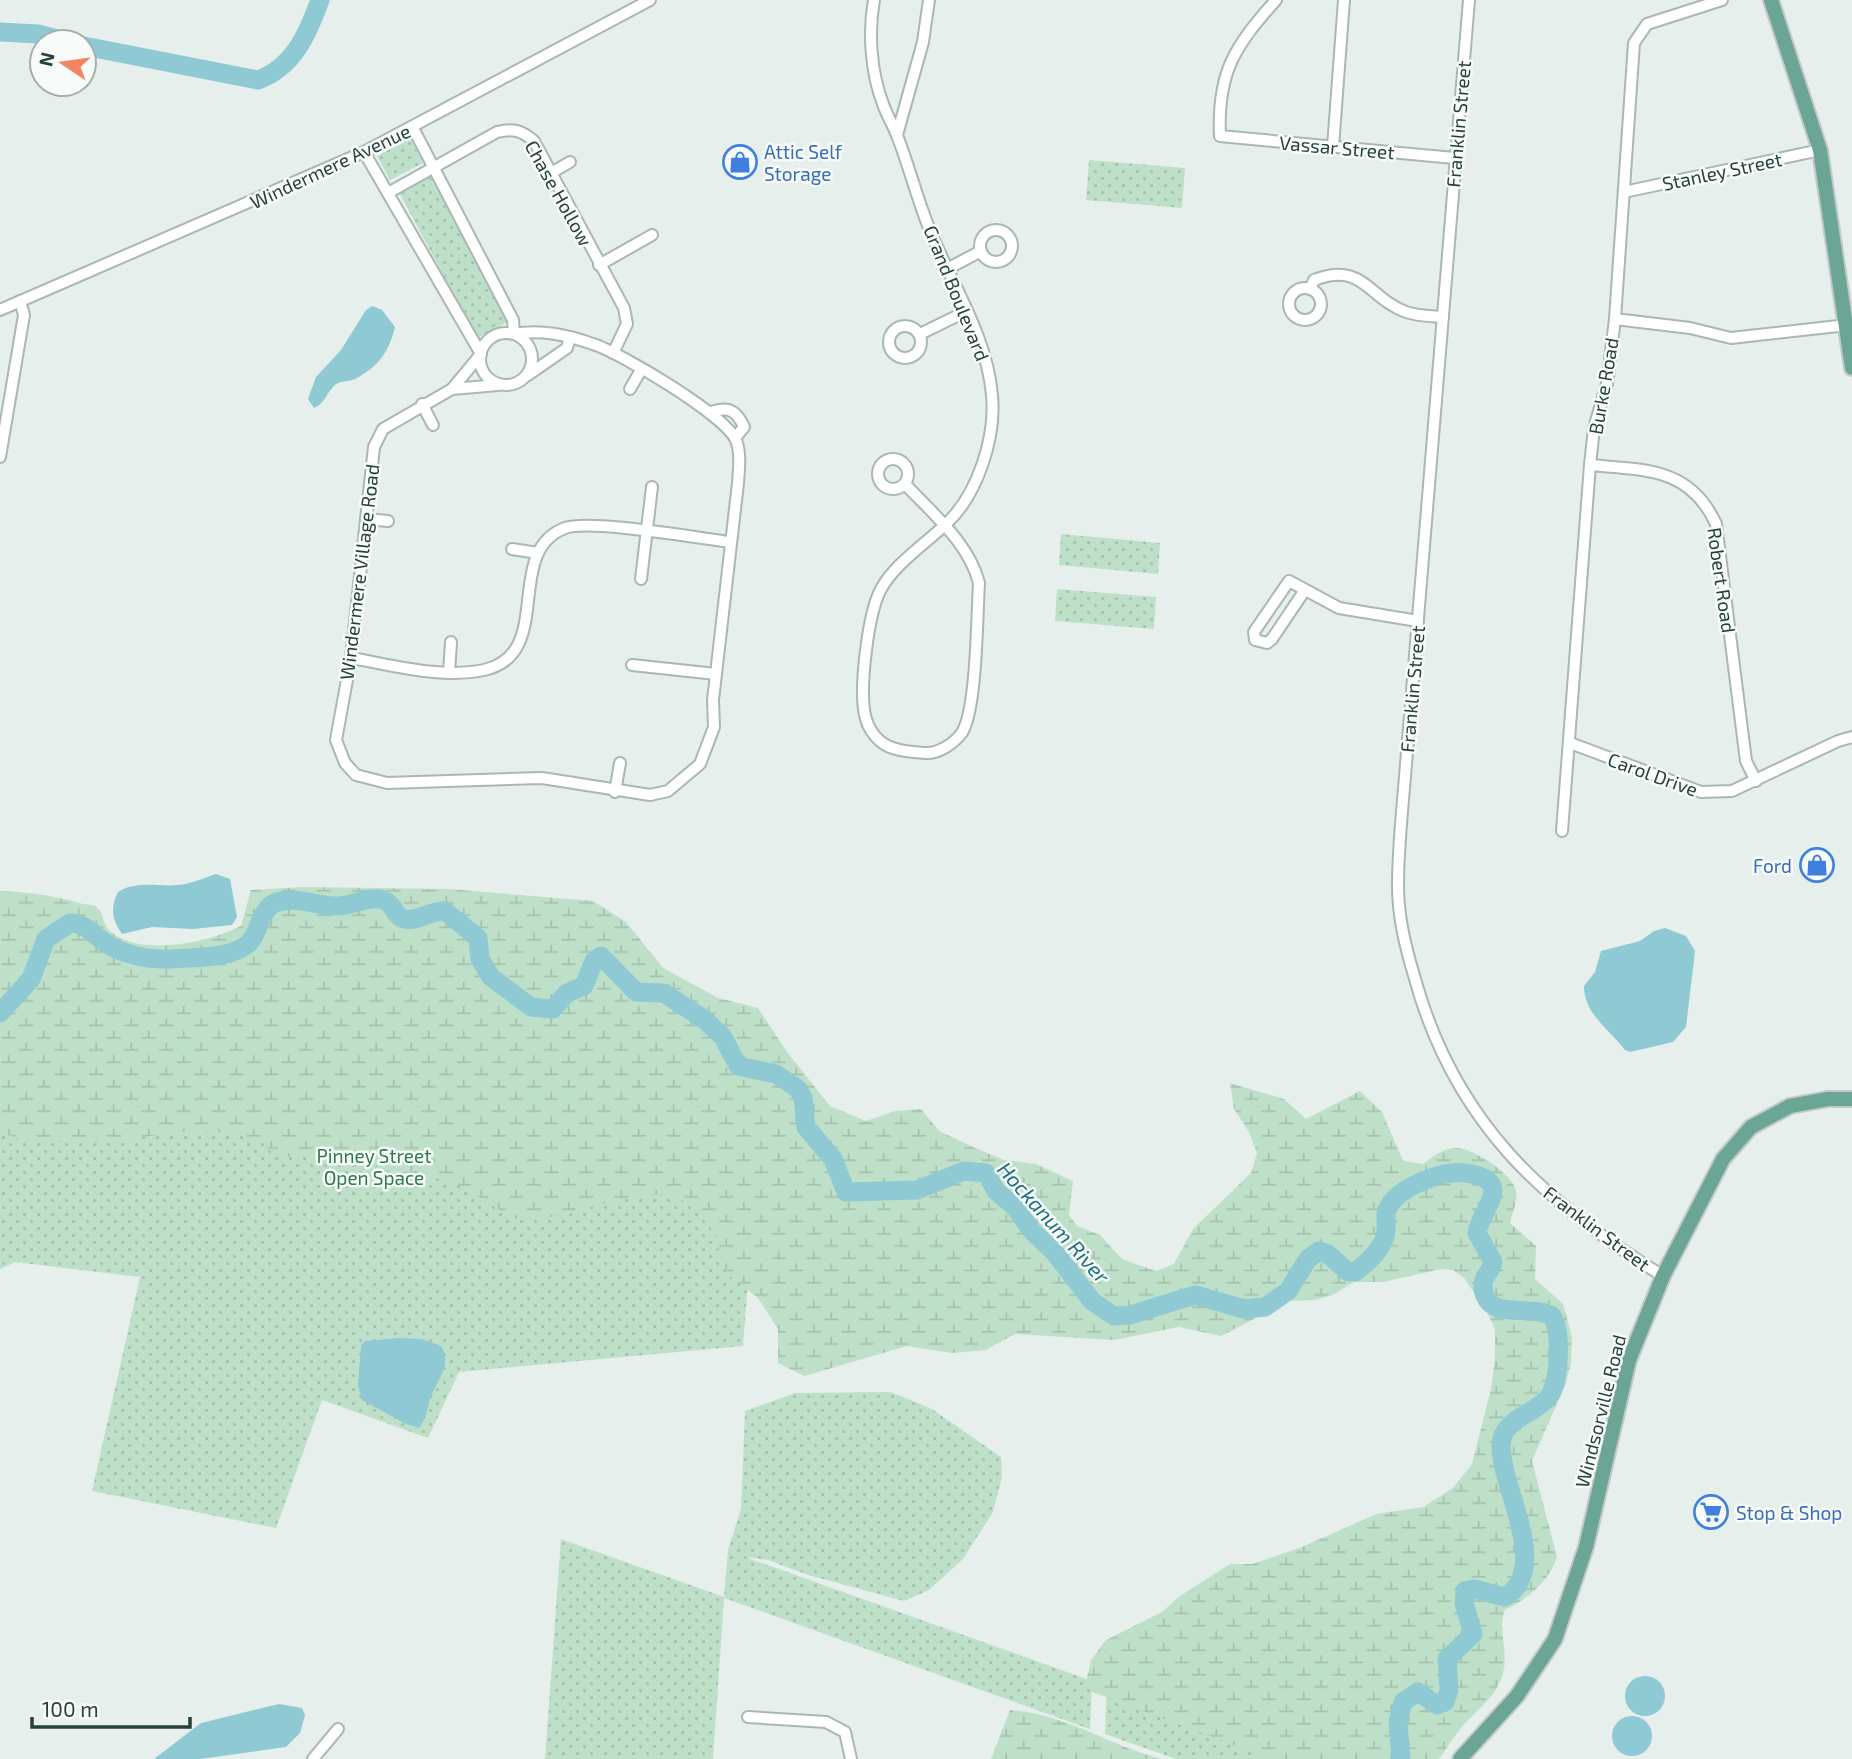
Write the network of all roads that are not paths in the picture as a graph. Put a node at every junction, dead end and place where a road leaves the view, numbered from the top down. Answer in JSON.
{"nodes":[{"id":1,"x":650,"y":0,"type":"edge"},
{"id":2,"x":874,"y":0,"type":"edge"},
{"id":3,"x":929,"y":0,"type":"edge"},
{"id":4,"x":1276,"y":0,"type":"edge"},
{"id":5,"x":1344,"y":0,"type":"edge"},
{"id":6,"x":1462,"y":0,"type":"edge"},
{"id":7,"x":1469,"y":0,"type":"edge"},
{"id":8,"x":1722,"y":0,"type":"edge"},
{"id":9,"x":1771,"y":0,"type":"edge"},
{"id":10,"x":413,"y":128,"type":"junction"},
{"id":11,"x":898,"y":135,"type":"junction"},
{"id":12,"x":1333,"y":147,"type":"junction"},
{"id":13,"x":1820,"y":150,"type":"junction"},
{"id":14,"x":364,"y":152,"type":"junction"},
{"id":15,"x":1454,"y":158,"type":"junction"},
{"id":16,"x":570,"y":162,"type":"dead end"},
{"id":17,"x":432,"y":167,"type":"junction"},
{"id":18,"x":551,"y":173,"type":"junction"},
{"id":19,"x":1624,"y":192,"type":"junction"},
{"id":20,"x":388,"y":193,"type":"junction"},
{"id":21,"x":652,"y":235,"type":"dead end"},
{"id":22,"x":981,"y":251,"type":"dead end"},
{"id":23,"x":599,"y":265,"type":"junction"},
{"id":24,"x":947,"y":269,"type":"junction"},
{"id":25,"x":1847,"y":279,"type":"edge"},
{"id":26,"x":1310,"y":289,"type":"dead end"},
{"id":27,"x":20,"y":301,"type":"junction"},
{"id":28,"x":0,"y":310,"type":"edge"},
{"id":29,"x":967,"y":311,"type":"junction"},
{"id":30,"x":1443,"y":317,"type":"junction"},
{"id":31,"x":1615,"y":318,"type":"junction"},
{"id":32,"x":1847,"y":325,"type":"junction"},
{"id":33,"x":514,"y":334,"type":"junction"},
{"id":34,"x":920,"y":334,"type":"dead end"},
{"id":35,"x":570,"y":337,"type":"junction"},
{"id":36,"x":613,"y":353,"type":"junction"},
{"id":37,"x":481,"y":354,"type":"junction"},
{"id":38,"x":1852,"y":368,"type":"edge"},
{"id":39,"x":642,"y":370,"type":"junction"},
{"id":40,"x":528,"y":375,"type":"junction"},
{"id":41,"x":499,"y":385,"type":"junction"},
{"id":42,"x":452,"y":389,"type":"junction"},
{"id":43,"x":630,"y":389,"type":"dead end"},
{"id":44,"x":422,"y":404,"type":"junction"},
{"id":45,"x":711,"y":412,"type":"junction"},
{"id":46,"x":433,"y":425,"type":"dead end"},
{"id":47,"x":735,"y":438,"type":"junction"},
{"id":48,"x":0,"y":457,"type":"edge"},
{"id":49,"x":1590,"y":465,"type":"junction"},
{"id":50,"x":905,"y":484,"type":"dead end"},
{"id":51,"x":652,"y":487,"type":"dead end"},
{"id":52,"x":366,"y":519,"type":"junction"},
{"id":53,"x":388,"y":521,"type":"dead end"},
{"id":54,"x":943,"y":526,"type":"junction"},
{"id":55,"x":647,"y":532,"type":"junction"},
{"id":56,"x":730,"y":542,"type":"junction"},
{"id":57,"x":513,"y":549,"type":"dead end"},
{"id":58,"x":538,"y":553,"type":"junction"},
{"id":59,"x":641,"y":579,"type":"dead end"},
{"id":60,"x":1305,"y":590,"type":"junction"},
{"id":61,"x":1418,"y":621,"type":"junction"},
{"id":62,"x":451,"y":642,"type":"dead end"},
{"id":63,"x":351,"y":658,"type":"junction"},
{"id":64,"x":632,"y":665,"type":"dead end"},
{"id":65,"x":449,"y":672,"type":"junction"},
{"id":66,"x":716,"y":674,"type":"junction"},
{"id":67,"x":1852,"y":737,"type":"edge"},
{"id":68,"x":1570,"y":743,"type":"junction"},
{"id":69,"x":620,"y":763,"type":"dead end"},
{"id":70,"x":1756,"y":781,"type":"junction"},
{"id":71,"x":615,"y":792,"type":"junction"},
{"id":72,"x":1562,"y":831,"type":"dead end"},
{"id":73,"x":1852,"y":1099,"type":"edge"},
{"id":74,"x":1663,"y":1276,"type":"junction"},
{"id":75,"x":748,"y":1717,"type":"dead end"},
{"id":76,"x":338,"y":1729,"type":"dead end"},
{"id":77,"x":313,"y":1759,"type":"edge"},
{"id":78,"x":851,"y":1759,"type":"edge"},
{"id":79,"x":1460,"y":1759,"type":"edge"}],
"edges":[{"from":1,"to":10,"type":"street","name":"Windermere Avenue"},
{"from":2,"to":11,"type":"street","name":"Grand Boulevard"},
{"from":3,"to":11,"type":"street"},
{"from":4,"to":12,"type":"street","name":"Vassar Street"},
{"from":5,"to":12,"type":"street"},
{"from":6,"to":7,"type":"street"},
{"from":7,"to":15,"type":"street","name":"Franklin Street"},
{"from":8,"to":19,"type":"street","name":"Burke Road"},
{"from":9,"to":13,"type":"main road"},
{"from":10,"to":14,"type":"street","name":"Windermere Avenue"},
{"from":10,"to":17,"type":"street"},
{"from":11,"to":24,"type":"street","name":"Grand Boulevard"},
{"from":12,"to":15,"type":"street","name":"Vassar Street"},
{"from":13,"to":19,"type":"street","name":"Stanley Street"},
{"from":13,"to":25,"type":"main road"},
{"from":14,"to":20,"type":"street"},
{"from":14,"to":27,"type":"street","name":"Windermere Avenue"},
{"from":15,"to":30,"type":"street","name":"Franklin Street"},
{"from":16,"to":18,"type":"street"},
{"from":17,"to":18,"type":"street","name":"Chase Hollow"},
{"from":17,"to":20,"type":"street","name":"Chase Hollow"},
{"from":17,"to":33,"type":"street"},
{"from":18,"to":23,"type":"street","name":"Chase Hollow"},
{"from":19,"to":31,"type":"street","name":"Burke Road"},
{"from":20,"to":37,"type":"street"},
{"from":21,"to":23,"type":"street"},
{"from":22,"to":24,"type":"street"},
{"from":23,"to":36,"type":"street","name":"Chase Hollow"},
{"from":24,"to":29,"type":"street","name":"Grand Boulevard"},
{"from":25,"to":32,"type":"main road"},
{"from":26,"to":30,"type":"street"},
{"from":27,"to":28,"type":"street","name":"Windermere Avenue"},
{"from":27,"to":48,"type":"street"},
{"from":29,"to":34,"type":"street"},
{"from":29,"to":54,"type":"street","name":"Grand Boulevard"},
{"from":30,"to":61,"type":"street","name":"Franklin Street"},
{"from":31,"to":32,"type":"street"},
{"from":31,"to":49,"type":"street","name":"Burke Road"},
{"from":32,"to":38,"type":"main road"},
{"from":33,"to":35,"type":"street","name":"Windermere Village Road"},
{"from":33,"to":37,"type":"street","name":"Windermere Village Road"},
{"from":33,"to":40,"type":"street"},
{"from":35,"to":36,"type":"street","name":"Windermere Village Road"},
{"from":35,"to":40,"type":"street","name":"Windermere Village Road"},
{"from":36,"to":39,"type":"street","name":"Windermere Village Road"},
{"from":37,"to":41,"type":"street"},
{"from":37,"to":42,"type":"street","name":"Windermere Village Road"},
{"from":39,"to":43,"type":"street"},
{"from":39,"to":45,"type":"street","name":"Windermere Village Road"},
{"from":40,"to":41,"type":"street","name":"Windermere Village Road"},
{"from":41,"to":42,"type":"street","name":"Windermere Village Road"},
{"from":42,"to":44,"type":"street","name":"Windermere Village Road"},
{"from":44,"to":46,"type":"street"},
{"from":44,"to":52,"type":"street","name":"Windermere Village Road"},
{"from":45,"to":47,"type":"street","name":"Windermere Village Road"},
{"from":45,"to":47,"type":"street","name":"Windermere Village Road"},
{"from":47,"to":56,"type":"street","name":"Windermere Village Road"},
{"from":49,"to":68,"type":"street","name":"Burke Road"},
{"from":49,"to":70,"type":"street","name":"Robert Road"},
{"from":50,"to":54,"type":"street"},
{"from":51,"to":55,"type":"street"},
{"from":52,"to":53,"type":"street"},
{"from":52,"to":63,"type":"street","name":"Windermere Village Road"},
{"from":54,"to":54,"type":"street","name":"Grand Boulevard"},
{"from":55,"to":56,"type":"street"},
{"from":55,"to":58,"type":"street"},
{"from":55,"to":59,"type":"street"},
{"from":56,"to":66,"type":"street","name":"Windermere Village Road"},
{"from":57,"to":58,"type":"street"},
{"from":58,"to":65,"type":"street"},
{"from":60,"to":60,"type":"street"},
{"from":60,"to":61,"type":"street"},
{"from":61,"to":74,"type":"street","name":"Franklin Street"},
{"from":62,"to":65,"type":"street"},
{"from":63,"to":65,"type":"street"},
{"from":63,"to":71,"type":"street","name":"Windermere Village Road"},
{"from":64,"to":66,"type":"street"},
{"from":66,"to":71,"type":"street","name":"Windermere Village Road"},
{"from":67,"to":70,"type":"street","name":"Carol Drive"},
{"from":68,"to":70,"type":"street","name":"Carol Drive"},
{"from":68,"to":72,"type":"street","name":"Burke Road"},
{"from":69,"to":71,"type":"street"},
{"from":73,"to":74,"type":"main road","name":"Windsorville Road"},
{"from":74,"to":79,"type":"main road","name":"Windsorville Road"},
{"from":75,"to":78,"type":"street"},
{"from":76,"to":77,"type":"street"}]}
